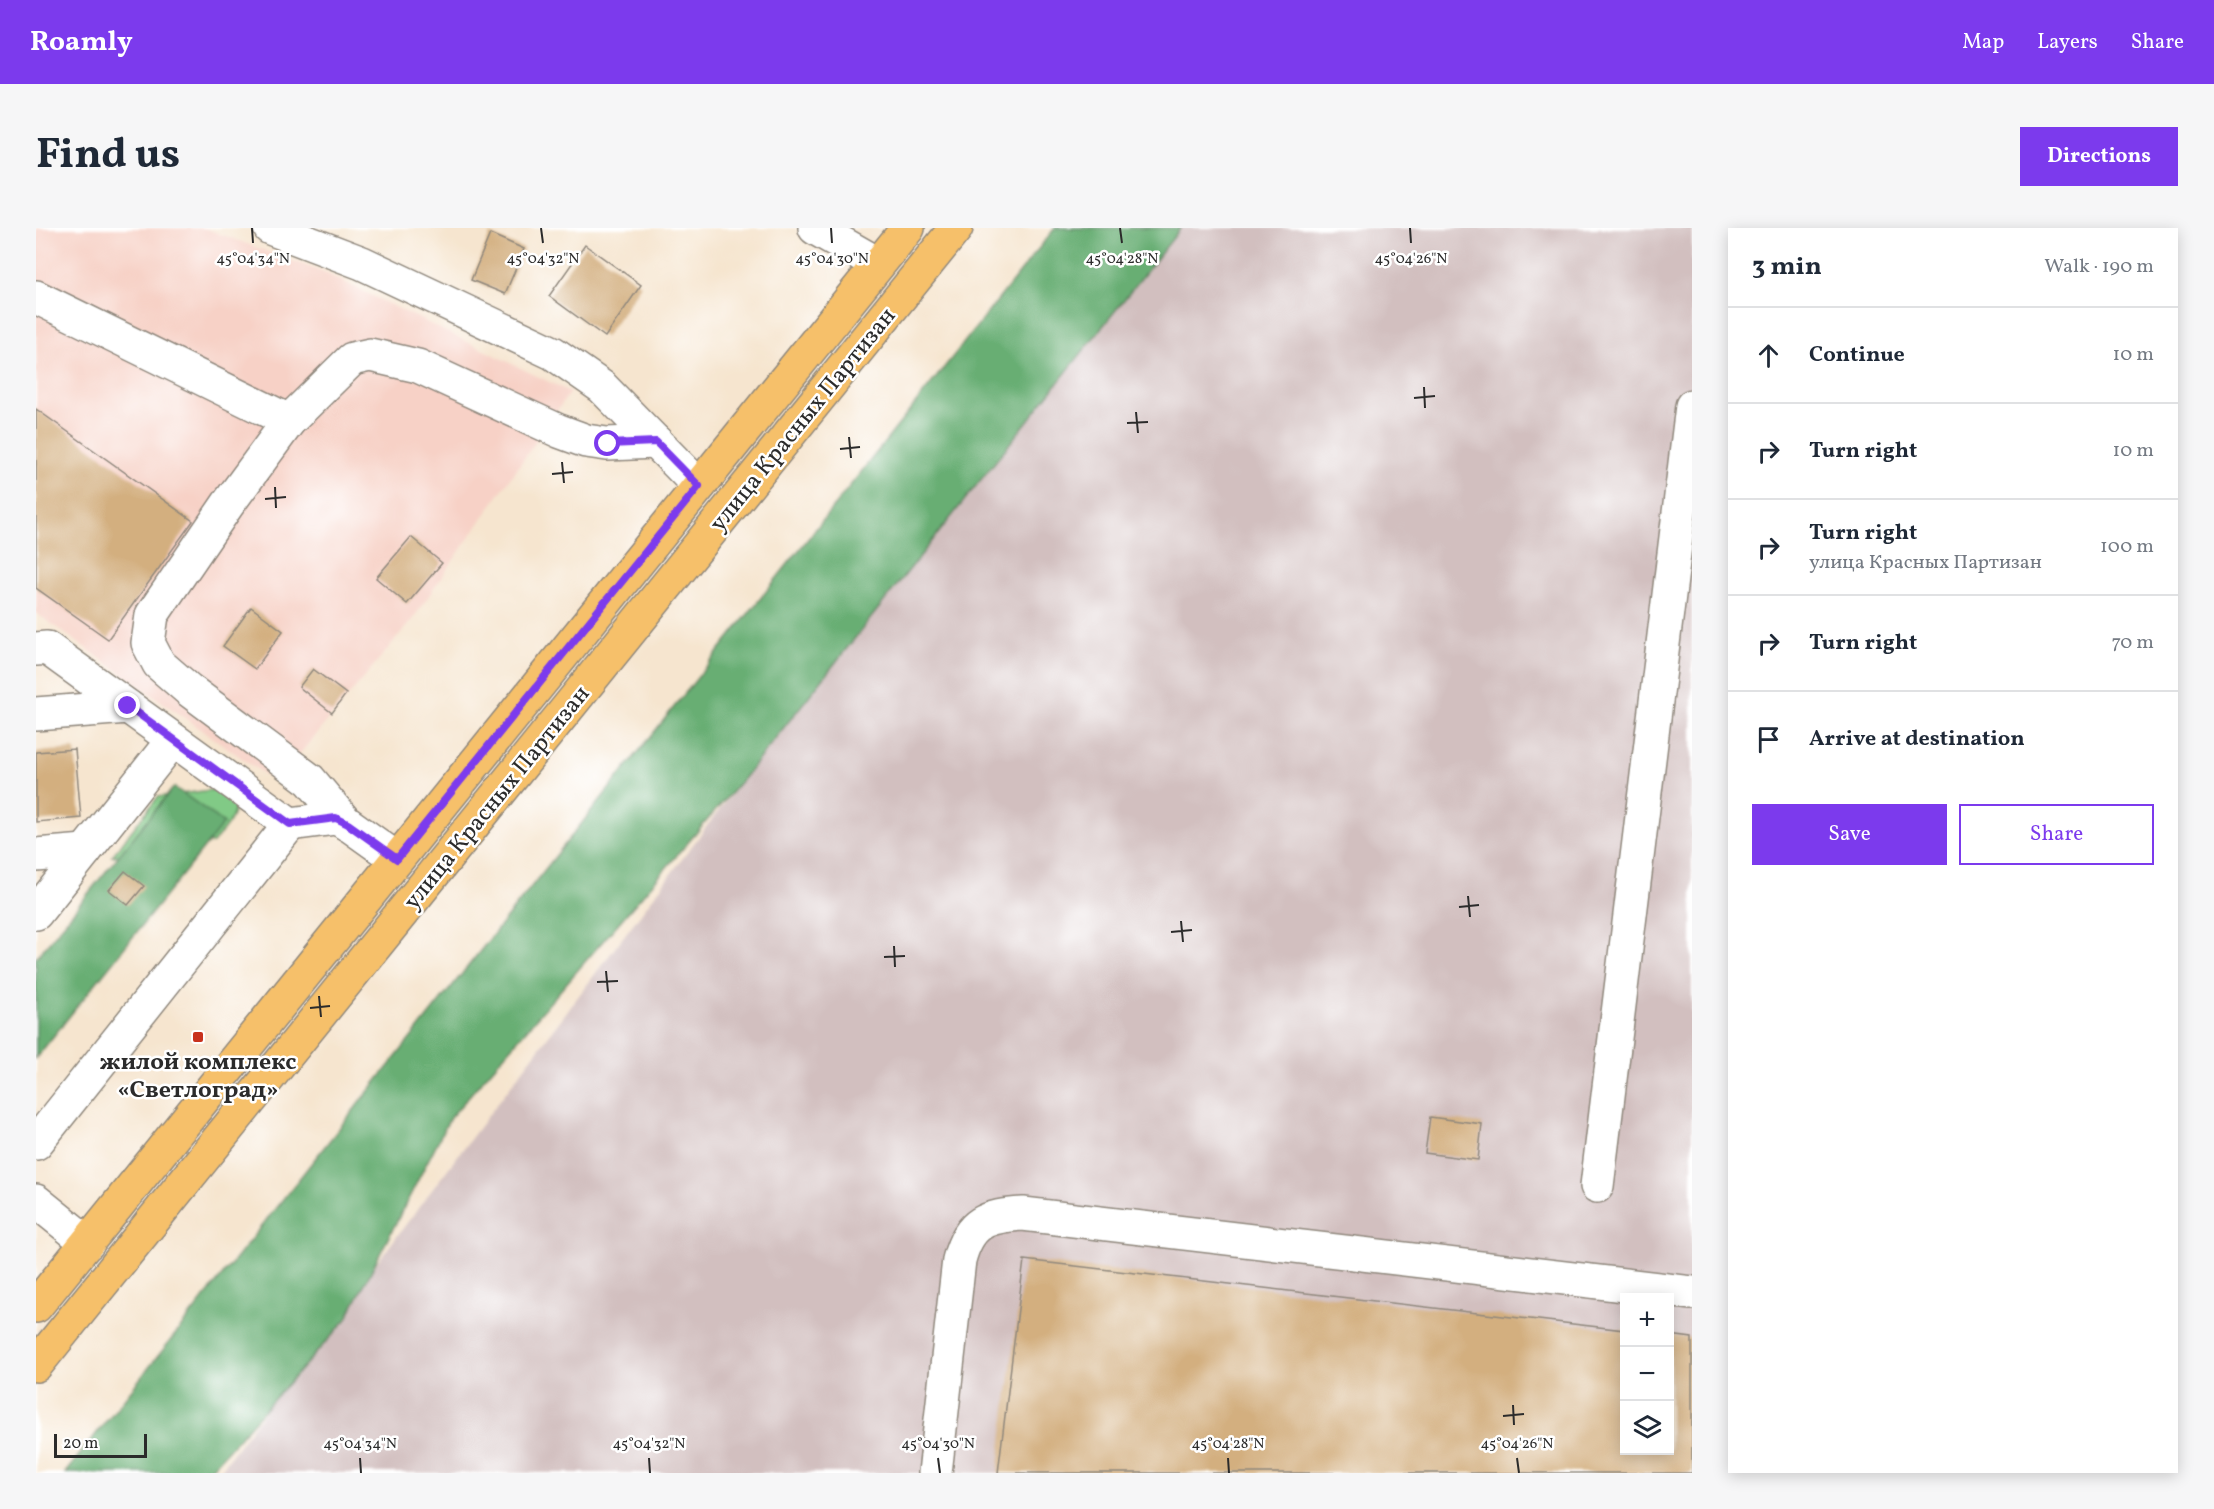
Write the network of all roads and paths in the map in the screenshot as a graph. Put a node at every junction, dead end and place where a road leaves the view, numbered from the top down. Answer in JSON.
{"nodes":[{"id":1,"x":270,"y":228,"type":"edge"},
{"id":2,"x":815,"y":228,"type":"edge"},
{"id":3,"x":908,"y":228,"type":"edge"},
{"id":4,"x":956,"y":228,"type":"edge"},
{"id":5,"x":878,"y":264,"type":"junction"},
{"id":6,"x":36,"y":297,"type":"edge"},
{"id":7,"x":1692,"y":406,"type":"edge"},
{"id":8,"x":289,"y":421,"type":"junction"},
{"id":9,"x":656,"y":442,"type":"junction"},
{"id":10,"x":699,"y":486,"type":"junction"},
{"id":11,"x":40,"y":646,"type":"edge"},
{"id":12,"x":128,"y":706,"type":"junction"},
{"id":13,"x":36,"y":714,"type":"edge"},
{"id":14,"x":173,"y":740,"type":"junction"},
{"id":15,"x":290,"y":824,"type":"junction"},
{"id":16,"x":347,"y":824,"type":"junction"},
{"id":17,"x":85,"y":851,"type":"junction"},
{"id":18,"x":36,"y":855,"type":"edge"},
{"id":19,"x":397,"y":859,"type":"junction"},
{"id":20,"x":36,"y":913,"type":"edge"},
{"id":21,"x":36,"y":1143,"type":"edge"},
{"id":22,"x":1597,"y":1186,"type":"dead end"},
{"id":23,"x":36,"y":1201,"type":"edge"},
{"id":24,"x":87,"y":1243,"type":"junction"},
{"id":25,"x":1692,"y":1293,"type":"edge"},
{"id":26,"x":36,"y":1306,"type":"edge"},
{"id":27,"x":36,"y":1365,"type":"edge"},
{"id":28,"x":934,"y":1473,"type":"edge"}],
"edges":[{"from":1,"to":9,"type":"lane"},
{"from":2,"to":5,"type":"lane"},
{"from":3,"to":5,"type":"main road","name":"улица Красных Партизан"},
{"from":4,"to":27,"type":"main road","name":"улица Красных Партизан"},
{"from":5,"to":10,"type":"main road","name":"улица Красных Партизан"},
{"from":6,"to":8,"type":"lane"},
{"from":7,"to":22,"type":"lane"},
{"from":8,"to":9,"type":"lane"},
{"from":8,"to":16,"type":"lane"},
{"from":9,"to":10,"type":"lane"},
{"from":10,"to":19,"type":"main road","name":"улица Красных Партизан"},
{"from":11,"to":12,"type":"lane"},
{"from":12,"to":13,"type":"lane"},
{"from":12,"to":14,"type":"lane"},
{"from":14,"to":15,"type":"lane"},
{"from":14,"to":17,"type":"lane"},
{"from":15,"to":16,"type":"lane"},
{"from":15,"to":21,"type":"lane"},
{"from":16,"to":19,"type":"lane"},
{"from":17,"to":18,"type":"lane"},
{"from":17,"to":20,"type":"lane"},
{"from":19,"to":24,"type":"main road","name":"улица Красных Партизан"},
{"from":23,"to":24,"type":"lane"},
{"from":24,"to":26,"type":"main road","name":"улица Красных Партизан"},
{"from":25,"to":28,"type":"lane"}]}
